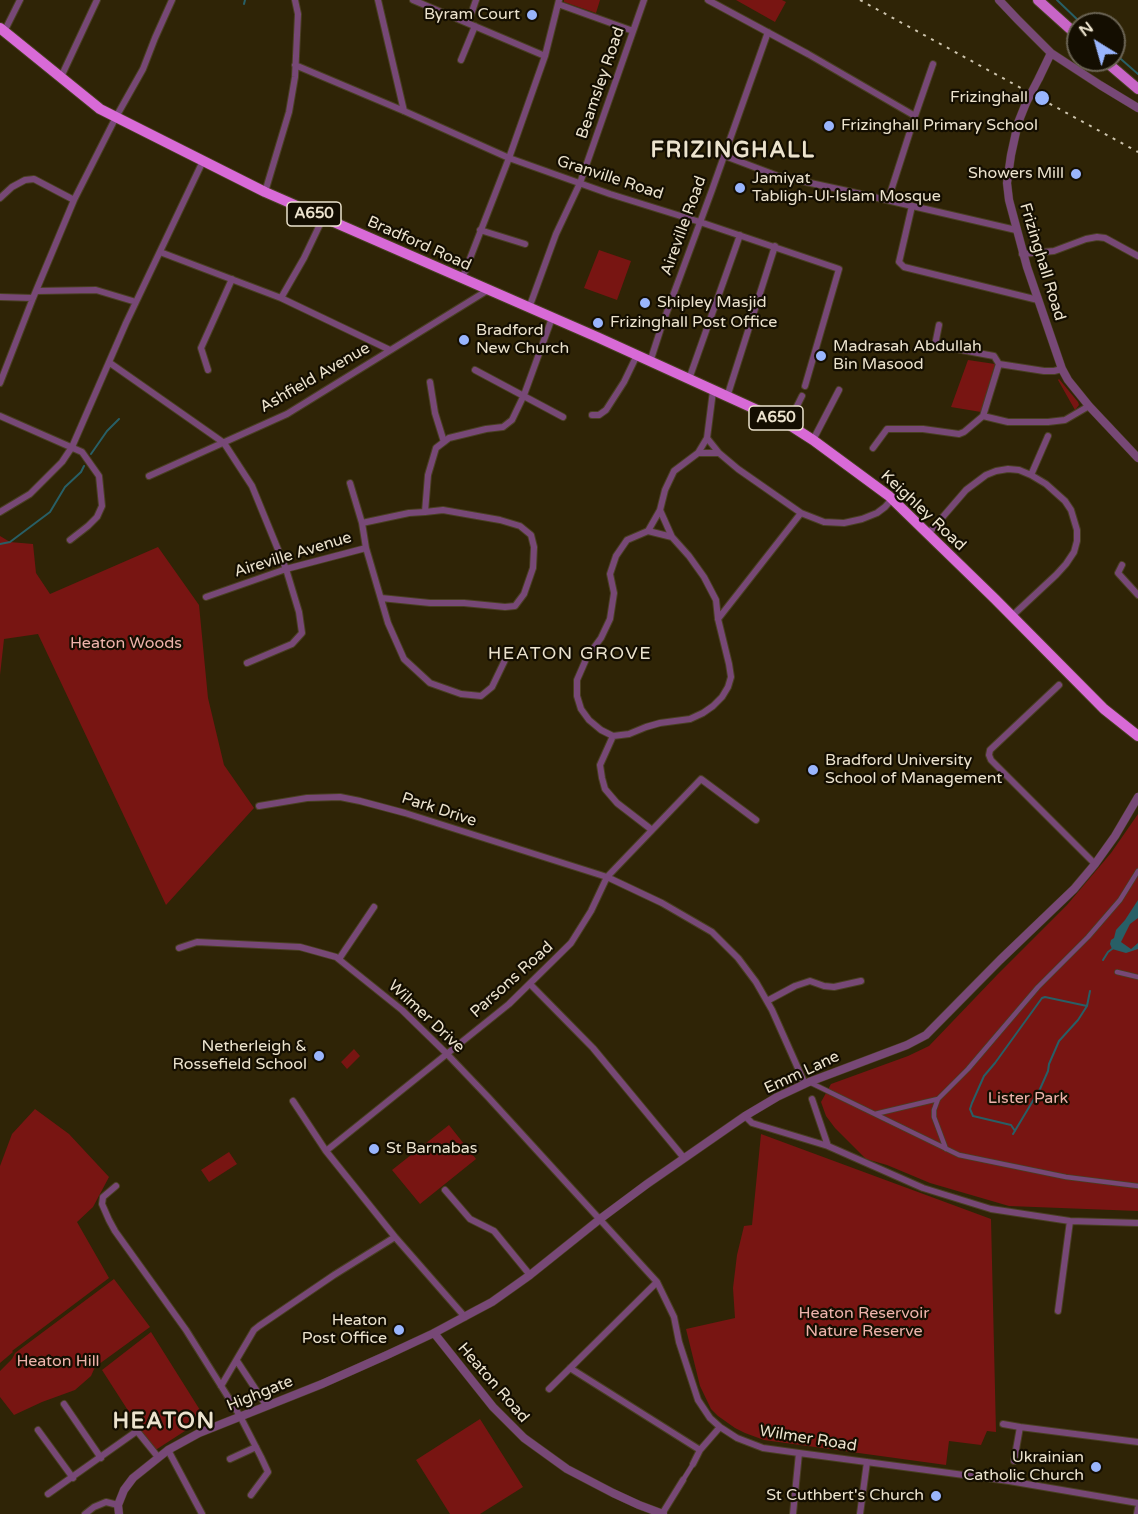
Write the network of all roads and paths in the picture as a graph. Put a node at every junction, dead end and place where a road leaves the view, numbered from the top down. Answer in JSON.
{"nodes":[{"id":1,"x":20,"y":0,"type":"edge"},
{"id":2,"x":97,"y":0,"type":"edge"},
{"id":3,"x":172,"y":0,"type":"edge"},
{"id":4,"x":295,"y":0,"type":"edge"},
{"id":5,"x":378,"y":0,"type":"edge"},
{"id":6,"x":413,"y":0,"type":"edge"},
{"id":7,"x":476,"y":0,"type":"edge"},
{"id":8,"x":644,"y":0,"type":"edge"},
{"id":9,"x":708,"y":0,"type":"edge"},
{"id":10,"x":999,"y":0,"type":"edge"},
{"id":11,"x":1038,"y":0,"type":"edge"},
{"id":12,"x":559,"y":2,"type":"edge"},
{"id":13,"x":468,"y":23,"type":"junction"},
{"id":14,"x":1066,"y":25,"type":"edge"},
{"id":15,"x":475,"y":26,"type":"junction"},
{"id":16,"x":2,"y":30,"type":"edge"},
{"id":17,"x":633,"y":31,"type":"junction"},
{"id":18,"x":768,"y":32,"type":"junction"},
{"id":19,"x":1051,"y":53,"type":"junction"},
{"id":20,"x":545,"y":56,"type":"junction"},
{"id":21,"x":461,"y":60,"type":"dead end"},
{"id":22,"x":933,"y":64,"type":"dead end"},
{"id":23,"x":295,"y":65,"type":"junction"},
{"id":24,"x":1118,"y":72,"type":"edge"},
{"id":25,"x":61,"y":77,"type":"junction"},
{"id":26,"x":1138,"y":89,"type":"edge"},
{"id":27,"x":1138,"y":108,"type":"edge"},
{"id":28,"x":404,"y":111,"type":"junction"},
{"id":29,"x":915,"y":116,"type":"junction"},
{"id":30,"x":116,"y":117,"type":"junction"},
{"id":31,"x":724,"y":156,"type":"junction"},
{"id":32,"x":509,"y":158,"type":"junction"},
{"id":33,"x":203,"y":161,"type":"junction"},
{"id":34,"x":580,"y":183,"type":"junction"},
{"id":35,"x":265,"y":192,"type":"junction"},
{"id":36,"x":0,"y":198,"type":"edge"},
{"id":37,"x":74,"y":200,"type":"junction"},
{"id":38,"x":888,"y":200,"type":"junction"},
{"id":39,"x":912,"y":206,"type":"junction"},
{"id":40,"x":323,"y":218,"type":"junction"},
{"id":41,"x":700,"y":222,"type":"junction"},
{"id":42,"x":480,"y":230,"type":"junction"},
{"id":43,"x":1016,"y":230,"type":"junction"},
{"id":44,"x":740,"y":235,"type":"junction"},
{"id":45,"x":525,"y":244,"type":"dead end"},
{"id":46,"x":775,"y":246,"type":"junction"},
{"id":47,"x":160,"y":252,"type":"junction"},
{"id":48,"x":1022,"y":254,"type":"junction"},
{"id":49,"x":1138,"y":256,"type":"edge"},
{"id":50,"x":232,"y":279,"type":"junction"},
{"id":51,"x":462,"y":279,"type":"junction"},
{"id":52,"x":488,"y":290,"type":"junction"},
{"id":53,"x":37,"y":291,"type":"junction"},
{"id":54,"x":0,"y":297,"type":"edge"},
{"id":55,"x":33,"y":298,"type":"junction"},
{"id":56,"x":281,"y":298,"type":"junction"},
{"id":57,"x":1038,"y":300,"type":"junction"},
{"id":58,"x":136,"y":302,"type":"junction"},
{"id":59,"x":530,"y":308,"type":"junction"},
{"id":60,"x":552,"y":318,"type":"junction"},
{"id":61,"x":939,"y":325,"type":"dead end"},
{"id":62,"x":390,"y":350,"type":"junction"},
{"id":63,"x":637,"y":355,"type":"junction"},
{"id":64,"x":650,"y":362,"type":"junction"},
{"id":65,"x":110,"y":363,"type":"junction"},
{"id":66,"x":999,"y":364,"type":"junction"},
{"id":67,"x":1062,"y":369,"type":"junction"},
{"id":68,"x":208,"y":370,"type":"dead end"},
{"id":69,"x":474,"y":370,"type":"dead end"},
{"id":70,"x":689,"y":379,"type":"junction"},
{"id":71,"x":430,"y":382,"type":"dead end"},
{"id":72,"x":0,"y":383,"type":"edge"},
{"id":73,"x":805,"y":386,"type":"joint"},
{"id":74,"x":714,"y":390,"type":"junction"},
{"id":75,"x":839,"y":390,"type":"dead end"},
{"id":76,"x":524,"y":395,"type":"junction"},
{"id":77,"x":802,"y":396,"type":"joint"},
{"id":78,"x":727,"y":397,"type":"junction"},
{"id":79,"x":1089,"y":406,"type":"junction"},
{"id":80,"x":592,"y":415,"type":"dead end"},
{"id":81,"x":0,"y":416,"type":"edge"},
{"id":82,"x":983,"y":416,"type":"junction"},
{"id":83,"x":563,"y":417,"type":"dead end"},
{"id":84,"x":788,"y":424,"type":"junction"},
{"id":85,"x":1048,"y":436,"type":"dead end"},
{"id":86,"x":707,"y":438,"type":"junction"},
{"id":87,"x":813,"y":440,"type":"junction"},
{"id":88,"x":444,"y":442,"type":"junction"},
{"id":89,"x":224,"y":443,"type":"junction"},
{"id":90,"x":72,"y":447,"type":"junction"},
{"id":91,"x":873,"y":448,"type":"dead end"},
{"id":92,"x":698,"y":453,"type":"junction"},
{"id":93,"x":719,"y":453,"type":"junction"},
{"id":94,"x":1138,"y":458,"type":"edge"},
{"id":95,"x":1031,"y":475,"type":"junction"},
{"id":96,"x":149,"y":476,"type":"dead end"},
{"id":97,"x":350,"y":483,"type":"dead end"},
{"id":98,"x":892,"y":499,"type":"junction"},
{"id":99,"x":660,"y":510,"type":"junction"},
{"id":100,"x":0,"y":512,"type":"edge"},
{"id":101,"x":426,"y":512,"type":"junction"},
{"id":102,"x":801,"y":513,"type":"junction"},
{"id":103,"x":362,"y":523,"type":"junction"},
{"id":104,"x":648,"y":531,"type":"junction"},
{"id":105,"x":928,"y":534,"type":"junction"},
{"id":106,"x":672,"y":537,"type":"junction"},
{"id":107,"x":70,"y":540,"type":"dead end"},
{"id":108,"x":366,"y":548,"type":"junction"},
{"id":109,"x":1122,"y":565,"type":"dead end"},
{"id":110,"x":286,"y":569,"type":"junction"},
{"id":111,"x":1138,"y":596,"type":"edge"},
{"id":112,"x":206,"y":597,"type":"dead end"},
{"id":113,"x":381,"y":598,"type":"junction"},
{"id":114,"x":1012,"y":616,"type":"junction"},
{"id":115,"x":718,"y":619,"type":"junction"},
{"id":116,"x":506,"y":660,"type":"dead end"},
{"id":117,"x":247,"y":663,"type":"dead end"},
{"id":118,"x":1059,"y":685,"type":"dead end"},
{"id":119,"x":613,"y":736,"type":"junction"},
{"id":120,"x":1138,"y":736,"type":"edge"},
{"id":121,"x":1138,"y":797,"type":"edge"},
{"id":122,"x":259,"y":806,"type":"dead end"},
{"id":123,"x":756,"y":820,"type":"dead end"},
{"id":124,"x":652,"y":830,"type":"junction"},
{"id":125,"x":1095,"y":864,"type":"junction"},
{"id":126,"x":1138,"y":871,"type":"edge"},
{"id":127,"x":607,"y":877,"type":"junction"},
{"id":128,"x":374,"y":907,"type":"dead end"},
{"id":129,"x":179,"y":948,"type":"dead end"},
{"id":130,"x":339,"y":959,"type":"junction"},
{"id":131,"x":1117,"y":972,"type":"dead end"},
{"id":132,"x":1138,"y":977,"type":"edge"},
{"id":133,"x":861,"y":981,"type":"dead end"},
{"id":134,"x":530,"y":984,"type":"junction"},
{"id":135,"x":767,"y":1001,"type":"junction"},
{"id":136,"x":447,"y":1054,"type":"junction"},
{"id":137,"x":807,"y":1083,"type":"junction"},
{"id":138,"x":812,"y":1098,"type":"dead end"},
{"id":139,"x":938,"y":1099,"type":"junction"},
{"id":140,"x":293,"y":1101,"type":"dead end"},
{"id":141,"x":875,"y":1114,"type":"junction"},
{"id":142,"x":746,"y":1116,"type":"junction"},
{"id":143,"x":828,"y":1146,"type":"junction"},
{"id":144,"x":946,"y":1149,"type":"junction"},
{"id":145,"x":326,"y":1151,"type":"junction"},
{"id":146,"x":684,"y":1158,"type":"junction"},
{"id":147,"x":116,"y":1186,"type":"dead end"},
{"id":148,"x":1138,"y":1186,"type":"edge"},
{"id":149,"x":445,"y":1190,"type":"dead end"},
{"id":150,"x":600,"y":1219,"type":"junction"},
{"id":151,"x":1070,"y":1221,"type":"junction"},
{"id":152,"x":1138,"y":1223,"type":"edge"},
{"id":153,"x":394,"y":1237,"type":"junction"},
{"id":154,"x":530,"y":1275,"type":"junction"},
{"id":155,"x":657,"y":1282,"type":"junction"},
{"id":156,"x":1058,"y":1311,"type":"dead end"},
{"id":157,"x":465,"y":1317,"type":"junction"},
{"id":158,"x":434,"y":1333,"type":"junction"},
{"id":159,"x":237,"y":1361,"type":"junction"},
{"id":160,"x":570,"y":1368,"type":"junction"},
{"id":161,"x":221,"y":1386,"type":"junction"},
{"id":162,"x":549,"y":1389,"type":"dead end"},
{"id":163,"x":64,"y":1404,"type":"dead end"},
{"id":164,"x":266,"y":1405,"type":"junction"},
{"id":165,"x":240,"y":1416,"type":"junction"},
{"id":166,"x":1003,"y":1424,"type":"dead end"},
{"id":167,"x":720,"y":1427,"type":"junction"},
{"id":168,"x":1020,"y":1427,"type":"junction"},
{"id":169,"x":38,"y":1430,"type":"dead end"},
{"id":170,"x":1138,"y":1442,"type":"edge"},
{"id":171,"x":255,"y":1447,"type":"junction"},
{"id":172,"x":168,"y":1450,"type":"junction"},
{"id":173,"x":700,"y":1450,"type":"junction"},
{"id":174,"x":799,"y":1454,"type":"junction"},
{"id":175,"x":158,"y":1457,"type":"junction"},
{"id":176,"x":101,"y":1458,"type":"junction"},
{"id":177,"x":230,"y":1459,"type":"dead end"},
{"id":178,"x":1014,"y":1461,"type":"dead end"},
{"id":179,"x":867,"y":1462,"type":"junction"},
{"id":180,"x":693,"y":1464,"type":"joint"},
{"id":181,"x":73,"y":1478,"type":"junction"},
{"id":182,"x":683,"y":1480,"type":"joint"},
{"id":183,"x":48,"y":1494,"type":"dead end"},
{"id":184,"x":251,"y":1495,"type":"dead end"},
{"id":185,"x":1138,"y":1503,"type":"edge"},
{"id":186,"x":118,"y":1505,"type":"junction"},
{"id":187,"x":1138,"y":1508,"type":"edge"},
{"id":188,"x":85,"y":1514,"type":"edge"},
{"id":189,"x":119,"y":1514,"type":"edge"},
{"id":190,"x":202,"y":1514,"type":"edge"},
{"id":191,"x":662,"y":1514,"type":"edge"},
{"id":192,"x":793,"y":1514,"type":"edge"},
{"id":193,"x":860,"y":1514,"type":"edge"},
{"id":194,"x":1137,"y":1514,"type":"edge"}],
"edges":[{"from":1,"to":16,"type":"street"},
{"from":2,"to":25,"type":"street"},
{"from":3,"to":30,"type":"street"},
{"from":4,"to":23,"type":"street"},
{"from":5,"to":28,"type":"street"},
{"from":6,"to":13,"type":"street"},
{"from":7,"to":13,"type":"street"},
{"from":8,"to":17,"type":"street","name":"Beamsley Road"},
{"from":9,"to":18,"type":"street"},
{"from":10,"to":19,"type":"street"},
{"from":11,"to":14,"type":"main road"},
{"from":12,"to":17,"type":"street"},
{"from":12,"to":20,"type":"street"},
{"from":13,"to":15,"type":"street"},
{"from":15,"to":20,"type":"street"},
{"from":15,"to":21,"type":"street"},
{"from":16,"to":25,"type":"highway","name":"Bradford Road","number":"A650"},
{"from":17,"to":34,"type":"street","name":"Beamsley Road"},
{"from":18,"to":29,"type":"street"},
{"from":18,"to":31,"type":"street","name":"Aireville Road"},
{"from":19,"to":27,"type":"street"},
{"from":19,"to":43,"type":"street","name":"Frizinghall Road","bridge":true},
{"from":20,"to":32,"type":"street"},
{"from":22,"to":29,"type":"street"},
{"from":23,"to":28,"type":"street","name":"Granville Road"},
{"from":23,"to":35,"type":"street"},
{"from":24,"to":26,"type":"main road"},
{"from":25,"to":30,"type":"highway","name":"Bradford Road","number":"A650"},
{"from":28,"to":32,"type":"street","name":"Granville Road"},
{"from":29,"to":38,"type":"street"},
{"from":30,"to":33,"type":"highway","name":"Bradford Road","number":"A650"},
{"from":30,"to":37,"type":"street"},
{"from":31,"to":38,"type":"street"},
{"from":31,"to":41,"type":"street","name":"Aireville Road"},
{"from":32,"to":34,"type":"street","name":"Granville Road"},
{"from":32,"to":42,"type":"street"},
{"from":33,"to":35,"type":"highway","name":"Bradford Road","number":"A650"},
{"from":33,"to":47,"type":"street"},
{"from":34,"to":41,"type":"street","name":"Granville Road"},
{"from":34,"to":59,"type":"street","name":"Beamsley Road"},
{"from":35,"to":40,"type":"highway","name":"Bradford Road","number":"A650"},
{"from":36,"to":37,"type":"street"},
{"from":37,"to":53,"type":"street"},
{"from":38,"to":39,"type":"street"},
{"from":39,"to":43,"type":"street"},
{"from":39,"to":57,"type":"street"},
{"from":40,"to":51,"type":"highway","name":"Bradford Road","number":"A650"},
{"from":40,"to":56,"type":"street"},
{"from":41,"to":44,"type":"street","name":"Granville Road"},
{"from":41,"to":64,"type":"street","name":"Aireville Road"},
{"from":42,"to":45,"type":"street"},
{"from":42,"to":51,"type":"street"},
{"from":43,"to":48,"type":"street","name":"Frizinghall Road"},
{"from":44,"to":46,"type":"street","name":"Granville Road"},
{"from":44,"to":70,"type":"street"},
{"from":46,"to":73,"type":"street","name":"Granville Road"},
{"from":46,"to":78,"type":"street"},
{"from":47,"to":50,"type":"street"},
{"from":47,"to":58,"type":"street"},
{"from":48,"to":49,"type":"street"},
{"from":48,"to":57,"type":"street","name":"Frizinghall Road"},
{"from":50,"to":56,"type":"street"},
{"from":50,"to":68,"type":"street"},
{"from":51,"to":52,"type":"highway","name":"Bradford Road","number":"A650"},
{"from":52,"to":59,"type":"highway","name":"Bradford Road","number":"A650"},
{"from":52,"to":62,"type":"street","name":"Ashfield Avenue"},
{"from":53,"to":55,"type":"street"},
{"from":53,"to":58,"type":"street"},
{"from":54,"to":55,"type":"street"},
{"from":55,"to":72,"type":"street"},
{"from":56,"to":62,"type":"street"},
{"from":57,"to":67,"type":"street","name":"Frizinghall Road"},
{"from":58,"to":65,"type":"street"},
{"from":59,"to":60,"type":"highway","name":"Bradford Road","number":"A650"},
{"from":60,"to":63,"type":"highway","name":"Bradford Road","number":"A650"},
{"from":60,"to":76,"type":"street"},
{"from":61,"to":66,"type":"street"},
{"from":62,"to":89,"type":"street","name":"Ashfield Avenue"},
{"from":63,"to":64,"type":"highway","name":"Bradford Road","number":"A650"},
{"from":63,"to":80,"type":"street"},
{"from":64,"to":70,"type":"highway","name":"Keighley Road","number":"A650"},
{"from":65,"to":89,"type":"street"},
{"from":65,"to":90,"type":"street"},
{"from":66,"to":67,"type":"street"},
{"from":66,"to":82,"type":"street"},
{"from":67,"to":79,"type":"street","name":"Frizinghall Road"},
{"from":69,"to":76,"type":"street"},
{"from":70,"to":74,"type":"highway","name":"Keighley Road","number":"A650"},
{"from":71,"to":88,"type":"street"},
{"from":73,"to":77,"type":"street"},
{"from":74,"to":78,"type":"highway","name":"Keighley Road","number":"A650"},
{"from":74,"to":86,"type":"street"},
{"from":75,"to":87,"type":"street"},
{"from":76,"to":83,"type":"street"},
{"from":76,"to":88,"type":"street"},
{"from":77,"to":84,"type":"street"},
{"from":78,"to":84,"type":"highway","name":"Keighley Road","number":"A650"},
{"from":79,"to":82,"type":"street"},
{"from":79,"to":94,"type":"street","name":"Frizinghall Road"},
{"from":81,"to":90,"type":"street"},
{"from":82,"to":91,"type":"street"},
{"from":84,"to":87,"type":"highway","name":"Keighley Road","number":"A650"},
{"from":85,"to":95,"type":"street"},
{"from":86,"to":92,"type":"street"},
{"from":86,"to":93,"type":"street"},
{"from":87,"to":98,"type":"highway","name":"Keighley Road","number":"A650"},
{"from":88,"to":101,"type":"street"},
{"from":89,"to":96,"type":"street","name":"Ashfield Avenue"},
{"from":89,"to":110,"type":"street"},
{"from":90,"to":100,"type":"street"},
{"from":90,"to":107,"type":"street"},
{"from":92,"to":93,"type":"street"},
{"from":92,"to":99,"type":"street"},
{"from":93,"to":102,"type":"street"},
{"from":95,"to":105,"type":"street"},
{"from":95,"to":114,"type":"street"},
{"from":97,"to":103,"type":"street"},
{"from":98,"to":102,"type":"street"},
{"from":98,"to":105,"type":"highway","name":"Keighley Road","number":"A650"},
{"from":99,"to":104,"type":"street"},
{"from":99,"to":106,"type":"street"},
{"from":101,"to":103,"type":"street","name":"Aireville Avenue"},
{"from":101,"to":113,"type":"street","name":"Aireville Avenue"},
{"from":102,"to":115,"type":"street"},
{"from":103,"to":108,"type":"street","name":"Aireville Avenue"},
{"from":104,"to":106,"type":"street"},
{"from":104,"to":119,"type":"street"},
{"from":105,"to":114,"type":"highway","name":"Keighley Road","number":"A650"},
{"from":106,"to":115,"type":"street"},
{"from":108,"to":110,"type":"street","name":"Aireville Avenue"},
{"from":108,"to":113,"type":"street"},
{"from":109,"to":111,"type":"street"},
{"from":110,"to":112,"type":"street","name":"Aireville Avenue"},
{"from":110,"to":117,"type":"street"},
{"from":113,"to":116,"type":"street"},
{"from":114,"to":120,"type":"highway","name":"Keighley Road","number":"A650"},
{"from":115,"to":119,"type":"street"},
{"from":118,"to":125,"type":"street"},
{"from":119,"to":124,"type":"street"},
{"from":121,"to":125,"type":"street","name":"Emm Lane"},
{"from":122,"to":127,"type":"street","name":"Park Drive"},
{"from":123,"to":124,"type":"street"},
{"from":124,"to":127,"type":"street"},
{"from":125,"to":137,"type":"street","name":"Emm Lane"},
{"from":126,"to":139,"type":"street"},
{"from":127,"to":134,"type":"street","name":"Parsons Road"},
{"from":127,"to":135,"type":"street","name":"Park Drive"},
{"from":128,"to":130,"type":"street"},
{"from":129,"to":130,"type":"street","name":"Wilmer Drive"},
{"from":130,"to":136,"type":"street","name":"Wilmer Drive"},
{"from":131,"to":132,"type":"street"},
{"from":133,"to":135,"type":"street"},
{"from":134,"to":136,"type":"street","name":"Parsons Road"},
{"from":134,"to":146,"type":"street"},
{"from":135,"to":137,"type":"street","name":"Park Drive"},
{"from":136,"to":145,"type":"street","name":"Parsons Road"},
{"from":136,"to":150,"type":"street","name":"Wilmer Drive"},
{"from":137,"to":141,"type":"street"},
{"from":137,"to":142,"type":"street","name":"Emm Lane"},
{"from":138,"to":143,"type":"street"},
{"from":139,"to":141,"type":"street"},
{"from":139,"to":144,"type":"street"},
{"from":140,"to":145,"type":"street"},
{"from":141,"to":144,"type":"street"},
{"from":142,"to":143,"type":"street"},
{"from":142,"to":146,"type":"street","name":"Emm Lane"},
{"from":143,"to":151,"type":"street"},
{"from":144,"to":148,"type":"street"},
{"from":145,"to":153,"type":"street"},
{"from":146,"to":150,"type":"street","name":"Emm Lane"},
{"from":147,"to":161,"type":"street"},
{"from":149,"to":154,"type":"street"},
{"from":150,"to":154,"type":"street","name":"Emm Lane"},
{"from":150,"to":155,"type":"street","name":"Wilmer Road"},
{"from":151,"to":152,"type":"street"},
{"from":151,"to":156,"type":"street"},
{"from":153,"to":157,"type":"street"},
{"from":153,"to":159,"type":"street"},
{"from":154,"to":157,"type":"street","name":"Emm Lane"},
{"from":155,"to":160,"type":"street"},
{"from":155,"to":167,"type":"street","name":"Wilmer Road"},
{"from":157,"to":158,"type":"street","name":"Emm Lane"},
{"from":158,"to":164,"type":"street","name":"Highgate"},
{"from":158,"to":191,"type":"street","name":"Heaton Road"},
{"from":159,"to":161,"type":"street"},
{"from":159,"to":164,"type":"street"},
{"from":160,"to":162,"type":"street"},
{"from":160,"to":173,"type":"street"},
{"from":161,"to":165,"type":"street"},
{"from":163,"to":176,"type":"street"},
{"from":164,"to":165,"type":"street","name":"Highgate"},
{"from":165,"to":171,"type":"street"},
{"from":165,"to":172,"type":"street","name":"Highgate"},
{"from":166,"to":168,"type":"street"},
{"from":167,"to":173,"type":"street"},
{"from":167,"to":174,"type":"street","name":"Wilmer Road"},
{"from":168,"to":170,"type":"street"},
{"from":168,"to":178,"type":"street"},
{"from":169,"to":181,"type":"street"},
{"from":171,"to":177,"type":"street"},
{"from":171,"to":184,"type":"street"},
{"from":172,"to":175,"type":"street","name":"Highgate"},
{"from":172,"to":190,"type":"street"},
{"from":173,"to":180,"type":"street"},
{"from":174,"to":179,"type":"street","name":"Wilmer Road"},
{"from":174,"to":192,"type":"street"},
{"from":175,"to":176,"type":"street"},
{"from":175,"to":186,"type":"street","name":"Highgate"},
{"from":176,"to":181,"type":"street"},
{"from":179,"to":185,"type":"street","name":"Wilmer Road"},
{"from":179,"to":193,"type":"street"},
{"from":180,"to":182,"type":"street"},
{"from":181,"to":183,"type":"street"},
{"from":182,"to":191,"type":"street"},
{"from":186,"to":188,"type":"street"},
{"from":186,"to":189,"type":"street"},
{"from":187,"to":194,"type":"street"}]}
